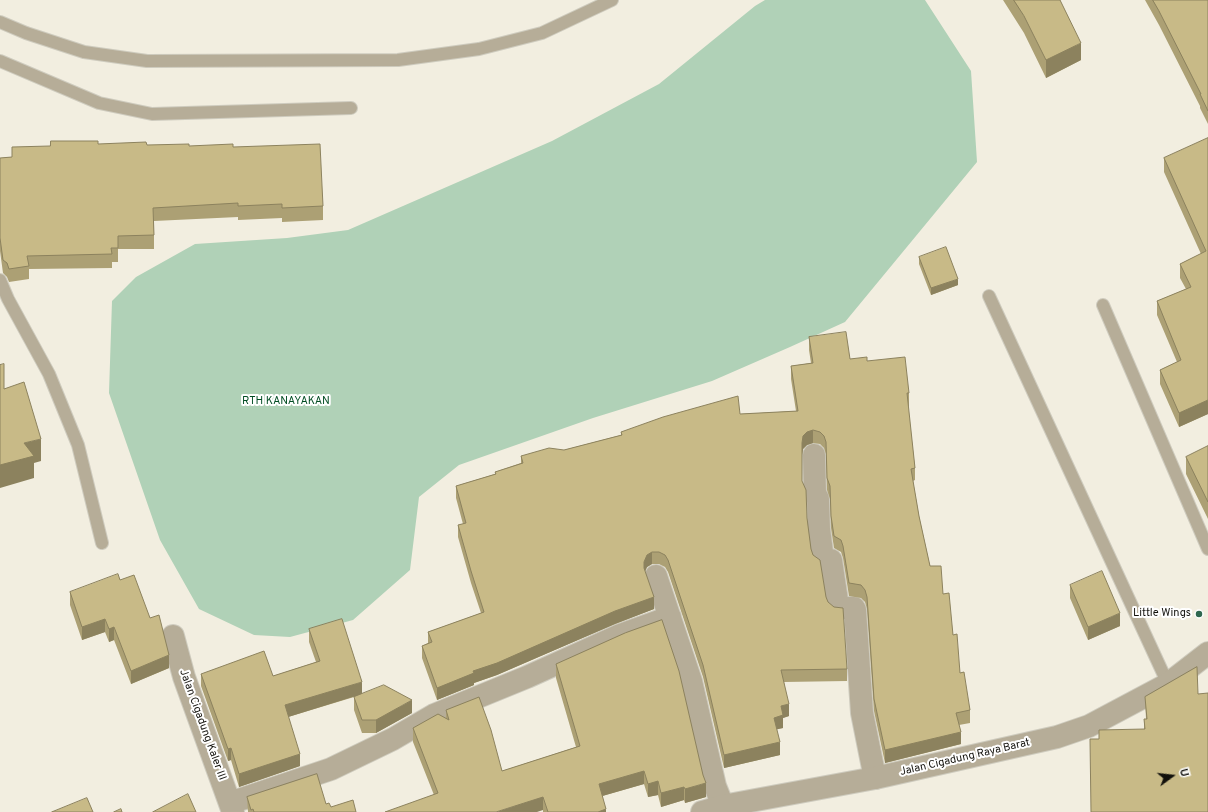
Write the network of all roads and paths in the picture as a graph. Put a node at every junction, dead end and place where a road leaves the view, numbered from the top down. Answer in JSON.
{"nodes":[{"id":1,"x":612,"y":0,"type":"edge"},
{"id":2,"x":0,"y":22,"type":"edge"},
{"id":3,"x":0,"y":61,"type":"edge"},
{"id":4,"x":351,"y":108,"type":"dead end"},
{"id":5,"x":0,"y":280,"type":"edge"},
{"id":6,"x":989,"y":296,"type":"dead end"},
{"id":7,"x":1103,"y":305,"type":"dead end"},
{"id":8,"x":814,"y":455,"type":"dead end"},
{"id":9,"x":102,"y":543,"type":"dead end"},
{"id":10,"x":1208,"y":549,"type":"edge"},
{"id":11,"x":656,"y":576,"type":"dead end"},
{"id":12,"x":670,"y":617,"type":"junction"},
{"id":13,"x":173,"y":636,"type":"dead end"},
{"id":14,"x":1208,"y":653,"type":"edge"},
{"id":15,"x":1168,"y":684,"type":"junction"},
{"id":16,"x":875,"y":778,"type":"junction"},
{"id":17,"x":723,"y":806,"type":"junction"},
{"id":18,"x":232,"y":808,"type":"edge"},
{"id":19,"x":702,"y":812,"type":"edge"}],
"edges":[{"from":1,"to":2,"type":"lane"},
{"from":3,"to":4,"type":"lane"},
{"from":5,"to":9,"type":"lane"},
{"from":6,"to":15,"type":"lane"},
{"from":7,"to":10,"type":"lane"},
{"from":8,"to":16,"type":"street"},
{"from":11,"to":12,"type":"street"},
{"from":12,"to":17,"type":"street"},
{"from":12,"to":18,"type":"street"},
{"from":13,"to":18,"type":"street","name":"Jalan Cigadung Kaler III"},
{"from":14,"to":15,"type":"street","name":"Jalan Cigadung Raya Barat"},
{"from":15,"to":16,"type":"street","name":"Jalan Cigadung Raya Barat"},
{"from":16,"to":17,"type":"street","name":"Jalan Cigadung Raya Barat"},
{"from":17,"to":19,"type":"street","name":"Jalan Cigadung Raya Barat"}]}
